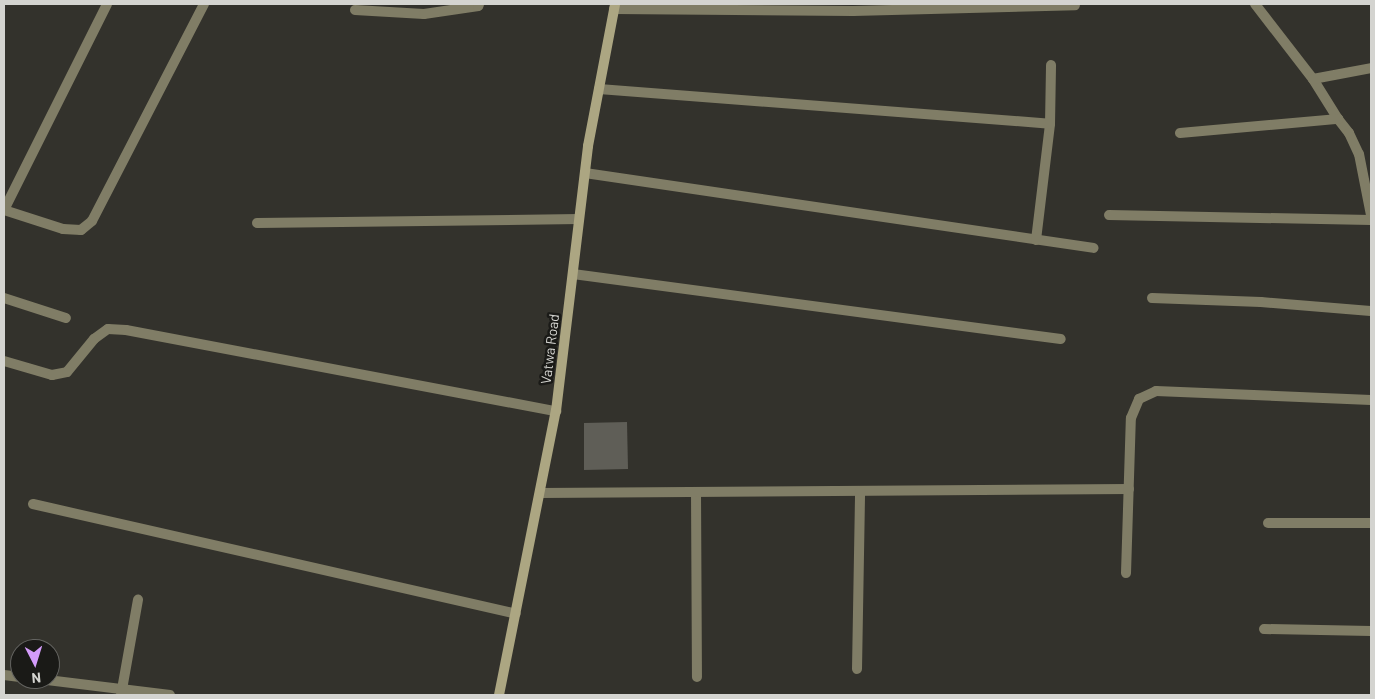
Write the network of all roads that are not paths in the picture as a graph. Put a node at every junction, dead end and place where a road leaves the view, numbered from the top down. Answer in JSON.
{"nodes":[{"id":1,"x":107,"y":4,"type":"edge"},
{"id":2,"x":204,"y":4,"type":"edge"},
{"id":3,"x":479,"y":4,"type":"edge"},
{"id":4,"x":1255,"y":4,"type":"edge"},
{"id":5,"x":1075,"y":6,"type":"dead end"},
{"id":6,"x":614,"y":7,"type":"edge"},
{"id":7,"x":754,"y":7,"type":"edge"},
{"id":8,"x":833,"y":7,"type":"edge"},
{"id":9,"x":355,"y":10,"type":"dead end"},
{"id":10,"x":1051,"y":65,"type":"dead end"},
{"id":11,"x":1371,"y":68,"type":"edge"},
{"id":12,"x":1313,"y":79,"type":"junction"},
{"id":13,"x":599,"y":89,"type":"junction"},
{"id":14,"x":1338,"y":119,"type":"junction"},
{"id":15,"x":1050,"y":124,"type":"junction"},
{"id":16,"x":1180,"y":133,"type":"dead end"},
{"id":17,"x":585,"y":173,"type":"junction"},
{"id":18,"x":4,"y":210,"type":"edge"},
{"id":19,"x":1371,"y":214,"type":"edge"},
{"id":20,"x":1109,"y":215,"type":"dead end"},
{"id":21,"x":579,"y":219,"type":"junction"},
{"id":22,"x":1371,"y":220,"type":"edge"},
{"id":23,"x":257,"y":223,"type":"dead end"},
{"id":24,"x":1036,"y":240,"type":"junction"},
{"id":25,"x":1094,"y":248,"type":"dead end"},
{"id":26,"x":573,"y":274,"type":"junction"},
{"id":27,"x":4,"y":298,"type":"edge"},
{"id":28,"x":1152,"y":298,"type":"dead end"},
{"id":29,"x":1371,"y":311,"type":"edge"},
{"id":30,"x":66,"y":318,"type":"dead end"},
{"id":31,"x":1061,"y":340,"type":"dead end"},
{"id":32,"x":4,"y":361,"type":"edge"},
{"id":33,"x":1371,"y":400,"type":"edge"},
{"id":34,"x":556,"y":411,"type":"junction"},
{"id":35,"x":1129,"y":489,"type":"junction"},
{"id":36,"x":860,"y":491,"type":"junction"},
{"id":37,"x":696,"y":492,"type":"junction"},
{"id":38,"x":540,"y":493,"type":"junction"},
{"id":39,"x":33,"y":504,"type":"dead end"},
{"id":40,"x":1268,"y":523,"type":"dead end"},
{"id":41,"x":1371,"y":523,"type":"edge"},
{"id":42,"x":1126,"y":572,"type":"dead end"},
{"id":43,"x":138,"y":600,"type":"dead end"},
{"id":44,"x":516,"y":614,"type":"junction"},
{"id":45,"x":1264,"y":629,"type":"dead end"},
{"id":46,"x":1371,"y":632,"type":"edge"},
{"id":47,"x":857,"y":669,"type":"dead end"},
{"id":48,"x":697,"y":677,"type":"dead end"},
{"id":49,"x":60,"y":682,"type":"edge"},
{"id":50,"x":121,"y":692,"type":"edge"},
{"id":51,"x":170,"y":695,"type":"edge"},
{"id":52,"x":499,"y":695,"type":"edge"}],
"edges":[{"from":1,"to":18,"type":"street"},
{"from":2,"to":18,"type":"street"},
{"from":3,"to":9,"type":"street"},
{"from":4,"to":12,"type":"street"},
{"from":5,"to":8,"type":"street"},
{"from":6,"to":7,"type":"street"},
{"from":6,"to":13,"type":"main road","name":"Vatwa Road"},
{"from":7,"to":8,"type":"street"},
{"from":10,"to":15,"type":"street"},
{"from":11,"to":12,"type":"street"},
{"from":12,"to":14,"type":"street"},
{"from":13,"to":15,"type":"street"},
{"from":13,"to":17,"type":"main road","name":"Vatwa Road"},
{"from":14,"to":16,"type":"street"},
{"from":14,"to":19,"type":"street"},
{"from":15,"to":24,"type":"street"},
{"from":17,"to":21,"type":"main road","name":"Vatwa Road"},
{"from":17,"to":24,"type":"street"},
{"from":20,"to":22,"type":"street"},
{"from":21,"to":23,"type":"street"},
{"from":21,"to":26,"type":"main road","name":"Vatwa Road"},
{"from":24,"to":25,"type":"street"},
{"from":26,"to":31,"type":"street"},
{"from":26,"to":34,"type":"main road","name":"Vatwa Road"},
{"from":27,"to":30,"type":"street"},
{"from":28,"to":29,"type":"street"},
{"from":32,"to":34,"type":"street"},
{"from":33,"to":35,"type":"street"},
{"from":34,"to":38,"type":"main road","name":"Vatwa Road"},
{"from":35,"to":36,"type":"street"},
{"from":35,"to":42,"type":"street"},
{"from":36,"to":37,"type":"street"},
{"from":36,"to":47,"type":"street"},
{"from":37,"to":38,"type":"street"},
{"from":37,"to":48,"type":"street"},
{"from":38,"to":44,"type":"main road","name":"Vatwa Road"},
{"from":39,"to":44,"type":"street"},
{"from":40,"to":41,"type":"street"},
{"from":43,"to":50,"type":"street"},
{"from":44,"to":52,"type":"main road","name":"Vatwa Road"},
{"from":45,"to":46,"type":"street"},
{"from":49,"to":50,"type":"street"},
{"from":50,"to":51,"type":"street"}]}
